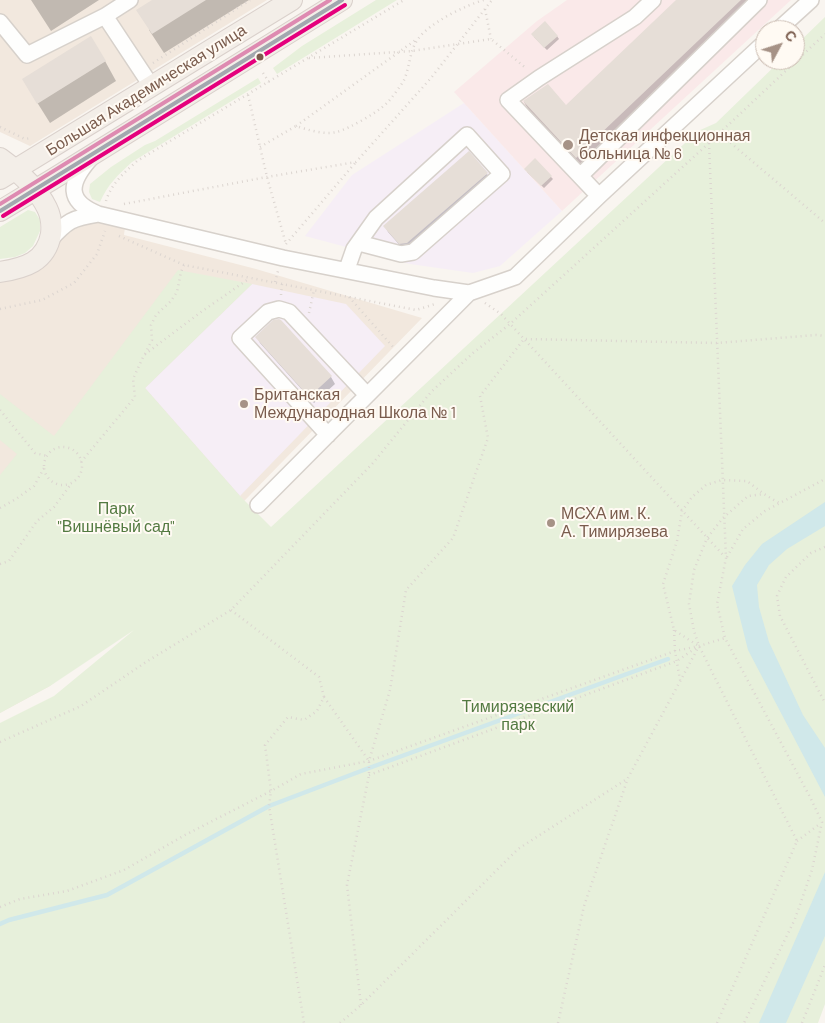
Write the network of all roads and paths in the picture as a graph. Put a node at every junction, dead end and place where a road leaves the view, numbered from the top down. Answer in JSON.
{"nodes":[{"id":1,"x":130,"y":0,"type":"edge"},
{"id":2,"x":292,"y":0,"type":"edge"},
{"id":3,"x":342,"y":0,"type":"edge"},
{"id":4,"x":404,"y":0,"type":"edge"},
{"id":5,"x":484,"y":0,"type":"edge"},
{"id":6,"x":492,"y":0,"type":"edge"},
{"id":7,"x":653,"y":0,"type":"edge"},
{"id":8,"x":759,"y":0,"type":"edge"},
{"id":9,"x":811,"y":0,"type":"edge"},
{"id":10,"x":485,"y":9,"type":"junction"},
{"id":11,"x":105,"y":16,"type":"junction"},
{"id":12,"x":789,"y":20,"type":"edge"},
{"id":13,"x":0,"y":22,"type":"edge"},
{"id":14,"x":825,"y":34,"type":"edge"},
{"id":15,"x":419,"y":38,"type":"junction"},
{"id":16,"x":491,"y":40,"type":"junction"},
{"id":17,"x":458,"y":44,"type":"junction"},
{"id":18,"x":412,"y":51,"type":"junction"},
{"id":19,"x":755,"y":51,"type":"edge"},
{"id":20,"x":308,"y":58,"type":"junction"},
{"id":21,"x":263,"y":73,"type":"dead end"},
{"id":22,"x":538,"y":78,"type":"junction"},
{"id":23,"x":269,"y":82,"type":"junction"},
{"id":24,"x":152,"y":87,"type":"junction"},
{"id":25,"x":248,"y":95,"type":"junction"},
{"id":26,"x":296,"y":126,"type":"junction"},
{"id":27,"x":0,"y":127,"type":"edge"},
{"id":28,"x":718,"y":133,"type":"junction"},
{"id":29,"x":30,"y":139,"type":"dead end"},
{"id":30,"x":709,"y":143,"type":"junction"},
{"id":31,"x":260,"y":148,"type":"junction"},
{"id":32,"x":96,"y":152,"type":"junction"},
{"id":33,"x":0,"y":158,"type":"edge"},
{"id":34,"x":356,"y":162,"type":"junction"},
{"id":35,"x":8,"y":174,"type":"edge"},
{"id":36,"x":580,"y":176,"type":"junction"},
{"id":37,"x":267,"y":177,"type":"junction"},
{"id":38,"x":0,"y":193,"type":"edge"},
{"id":39,"x":28,"y":195,"type":"junction"},
{"id":40,"x":599,"y":196,"type":"junction"},
{"id":41,"x":122,"y":204,"type":"dead end"},
{"id":42,"x":0,"y":211,"type":"edge"},
{"id":43,"x":102,"y":217,"type":"junction"},
{"id":44,"x":825,"y":223,"type":"edge"},
{"id":45,"x":50,"y":240,"type":"junction"},
{"id":46,"x":359,"y":244,"type":"junction"},
{"id":47,"x":284,"y":251,"type":"junction"},
{"id":48,"x":184,"y":266,"type":"junction"},
{"id":49,"x":346,"y":269,"type":"junction"},
{"id":50,"x":0,"y":272,"type":"edge"},
{"id":51,"x":250,"y":278,"type":"junction"},
{"id":52,"x":469,"y":293,"type":"junction"},
{"id":53,"x":349,"y":297,"type":"junction"},
{"id":54,"x":443,"y":301,"type":"dead end"},
{"id":55,"x":0,"y":309,"type":"edge"},
{"id":56,"x":510,"y":324,"type":"junction"},
{"id":57,"x":825,"y":336,"type":"edge"},
{"id":58,"x":524,"y":339,"type":"junction"},
{"id":59,"x":717,"y":343,"type":"junction"},
{"id":60,"x":144,"y":355,"type":"junction"},
{"id":61,"x":403,"y":358,"type":"junction"},
{"id":62,"x":367,"y":395,"type":"junction"},
{"id":63,"x":0,"y":410,"type":"edge"},
{"id":64,"x":328,"y":435,"type":"junction"},
{"id":65,"x":47,"y":456,"type":"junction"},
{"id":66,"x":82,"y":462,"type":"junction"},
{"id":67,"x":44,"y":468,"type":"junction"},
{"id":68,"x":825,"y":479,"type":"edge"},
{"id":69,"x":722,"y":480,"type":"junction"},
{"id":70,"x":72,"y":482,"type":"junction"},
{"id":71,"x":764,"y":494,"type":"junction"},
{"id":72,"x":779,"y":503,"type":"junction"},
{"id":73,"x":258,"y":505,"type":"dead end"},
{"id":74,"x":0,"y":508,"type":"edge"},
{"id":75,"x":682,"y":511,"type":"junction"},
{"id":76,"x":724,"y":518,"type":"junction"},
{"id":77,"x":707,"y":538,"type":"junction"},
{"id":78,"x":825,"y":547,"type":"edge"},
{"id":79,"x":726,"y":558,"type":"junction"},
{"id":80,"x":0,"y":564,"type":"edge"},
{"id":81,"x":231,"y":610,"type":"junction"},
{"id":82,"x":674,"y":630,"type":"junction"},
{"id":83,"x":726,"y":638,"type":"junction"},
{"id":84,"x":699,"y":646,"type":"junction"},
{"id":85,"x":675,"y":650,"type":"junction"},
{"id":86,"x":677,"y":661,"type":"junction"},
{"id":87,"x":680,"y":680,"type":"junction"},
{"id":88,"x":324,"y":697,"type":"junction"},
{"id":89,"x":825,"y":703,"type":"edge"},
{"id":90,"x":0,"y":742,"type":"edge"},
{"id":91,"x":369,"y":762,"type":"junction"},
{"id":92,"x":368,"y":775,"type":"junction"},
{"id":93,"x":628,"y":778,"type":"junction"},
{"id":94,"x":271,"y":791,"type":"junction"},
{"id":95,"x":822,"y":822,"type":"junction"},
{"id":96,"x":797,"y":841,"type":"junction"},
{"id":97,"x":0,"y":907,"type":"edge"},
{"id":98,"x":825,"y":964,"type":"edge"},
{"id":99,"x":362,"y":1005,"type":"junction"},
{"id":100,"x":304,"y":1023,"type":"edge"},
{"id":101,"x":340,"y":1023,"type":"edge"},
{"id":102,"x":558,"y":1023,"type":"edge"},
{"id":103,"x":717,"y":1023,"type":"edge"},
{"id":104,"x":744,"y":1023,"type":"edge"},
{"id":105,"x":802,"y":1023,"type":"edge"}],
"edges":[{"from":1,"to":11,"type":"street"},
{"from":2,"to":24,"type":"main road","name":"Большая Академическая улица"},
{"from":3,"to":32,"type":"main road","name":"Большая Академическая улица"},
{"from":4,"to":20,"type":"path"},
{"from":5,"to":15,"type":"path"},
{"from":6,"to":10,"type":"path"},
{"from":7,"to":22,"type":"street"},
{"from":8,"to":36,"type":"street"},
{"from":9,"to":12,"type":"street"},
{"from":10,"to":16,"type":"path"},
{"from":10,"to":17,"type":"path"},
{"from":11,"to":13,"type":"street"},
{"from":11,"to":24,"type":"street"},
{"from":14,"to":28,"type":"path"},
{"from":15,"to":18,"type":"path"},
{"from":15,"to":26,"type":"path"},
{"from":16,"to":17,"type":"path"},
{"from":16,"to":22,"type":"path"},
{"from":17,"to":18,"type":"path"},
{"from":17,"to":34,"type":"path"},
{"from":18,"to":20,"type":"path"},
{"from":18,"to":26,"type":"path"},
{"from":19,"to":40,"type":"street"},
{"from":20,"to":23,"type":"path"},
{"from":21,"to":23,"type":"path"},
{"from":22,"to":36,"type":"street"},
{"from":23,"to":25,"type":"path"},
{"from":24,"to":35,"type":"main road","name":"Большая Академическая улица"},
{"from":25,"to":31,"type":"path"},
{"from":25,"to":43,"type":"path"},
{"from":26,"to":31,"type":"path"},
{"from":27,"to":29,"type":"path"},
{"from":28,"to":30,"type":"path"},
{"from":28,"to":44,"type":"path"},
{"from":30,"to":56,"type":"path"},
{"from":30,"to":59,"type":"path"},
{"from":31,"to":37,"type":"path"},
{"from":32,"to":39,"type":"main road","name":"Большая Академическая улица"},
{"from":32,"to":43,"type":"street"},
{"from":33,"to":35,"type":"main road"},
{"from":34,"to":37,"type":"path"},
{"from":34,"to":47,"type":"path"},
{"from":35,"to":39,"type":"main road"},
{"from":36,"to":40,"type":"street"},
{"from":37,"to":41,"type":"path"},
{"from":37,"to":47,"type":"path"},
{"from":38,"to":39,"type":"main road"},
{"from":39,"to":42,"type":"main road","name":"Большая Академическая улица"},
{"from":39,"to":45,"type":"main road"},
{"from":40,"to":52,"type":"street"},
{"from":43,"to":45,"type":"street"},
{"from":43,"to":47,"type":"street"},
{"from":43,"to":48,"type":"path"},
{"from":43,"to":55,"type":"path"},
{"from":45,"to":50,"type":"main road"},
{"from":46,"to":46,"type":"street"},
{"from":46,"to":49,"type":"street"},
{"from":47,"to":49,"type":"street"},
{"from":48,"to":51,"type":"path"},
{"from":48,"to":60,"type":"path"},
{"from":49,"to":52,"type":"street"},
{"from":51,"to":53,"type":"path"},
{"from":51,"to":60,"type":"path"},
{"from":52,"to":56,"type":"path"},
{"from":52,"to":61,"type":"street"},
{"from":53,"to":54,"type":"path"},
{"from":53,"to":61,"type":"path"},
{"from":56,"to":58,"type":"path"},
{"from":56,"to":81,"type":"path"},
{"from":57,"to":59,"type":"path"},
{"from":58,"to":59,"type":"path"},
{"from":58,"to":75,"type":"path"},
{"from":58,"to":91,"type":"path"},
{"from":59,"to":69,"type":"path"},
{"from":60,"to":66,"type":"path"},
{"from":61,"to":62,"type":"street"},
{"from":62,"to":64,"type":"street"},
{"from":62,"to":64,"type":"street"},
{"from":63,"to":65,"type":"path"},
{"from":64,"to":73,"type":"street"},
{"from":65,"to":66,"type":"path"},
{"from":65,"to":67,"type":"path"},
{"from":66,"to":70,"type":"path"},
{"from":67,"to":70,"type":"path"},
{"from":67,"to":74,"type":"path"},
{"from":68,"to":72,"type":"path"},
{"from":69,"to":71,"type":"path"},
{"from":69,"to":75,"type":"path"},
{"from":69,"to":76,"type":"path"},
{"from":70,"to":80,"type":"path"},
{"from":71,"to":72,"type":"path"},
{"from":71,"to":76,"type":"path"},
{"from":72,"to":79,"type":"path"},
{"from":75,"to":77,"type":"path"},
{"from":75,"to":82,"type":"path"},
{"from":76,"to":77,"type":"path"},
{"from":76,"to":79,"type":"path"},
{"from":77,"to":79,"type":"path"},
{"from":77,"to":84,"type":"path"},
{"from":78,"to":89,"type":"path"},
{"from":79,"to":83,"type":"path"},
{"from":81,"to":88,"type":"path"},
{"from":81,"to":90,"type":"path"},
{"from":82,"to":84,"type":"path"},
{"from":82,"to":85,"type":"path"},
{"from":83,"to":84,"type":"path"},
{"from":83,"to":95,"type":"path"},
{"from":84,"to":85,"type":"path"},
{"from":84,"to":86,"type":"path"},
{"from":84,"to":87,"type":"path"},
{"from":84,"to":96,"type":"path"},
{"from":85,"to":86,"type":"path"},
{"from":85,"to":91,"type":"path"},
{"from":86,"to":87,"type":"path"},
{"from":86,"to":92,"type":"path"},
{"from":87,"to":93,"type":"path"},
{"from":88,"to":91,"type":"path"},
{"from":88,"to":94,"type":"path"},
{"from":91,"to":92,"type":"path"},
{"from":91,"to":94,"type":"path"},
{"from":92,"to":99,"type":"path"},
{"from":93,"to":99,"type":"path"},
{"from":93,"to":102,"type":"path"},
{"from":94,"to":97,"type":"path"},
{"from":94,"to":100,"type":"path"},
{"from":95,"to":96,"type":"path"},
{"from":95,"to":104,"type":"path"},
{"from":96,"to":103,"type":"path"},
{"from":98,"to":105,"type":"path"},
{"from":99,"to":101,"type":"path"}]}
